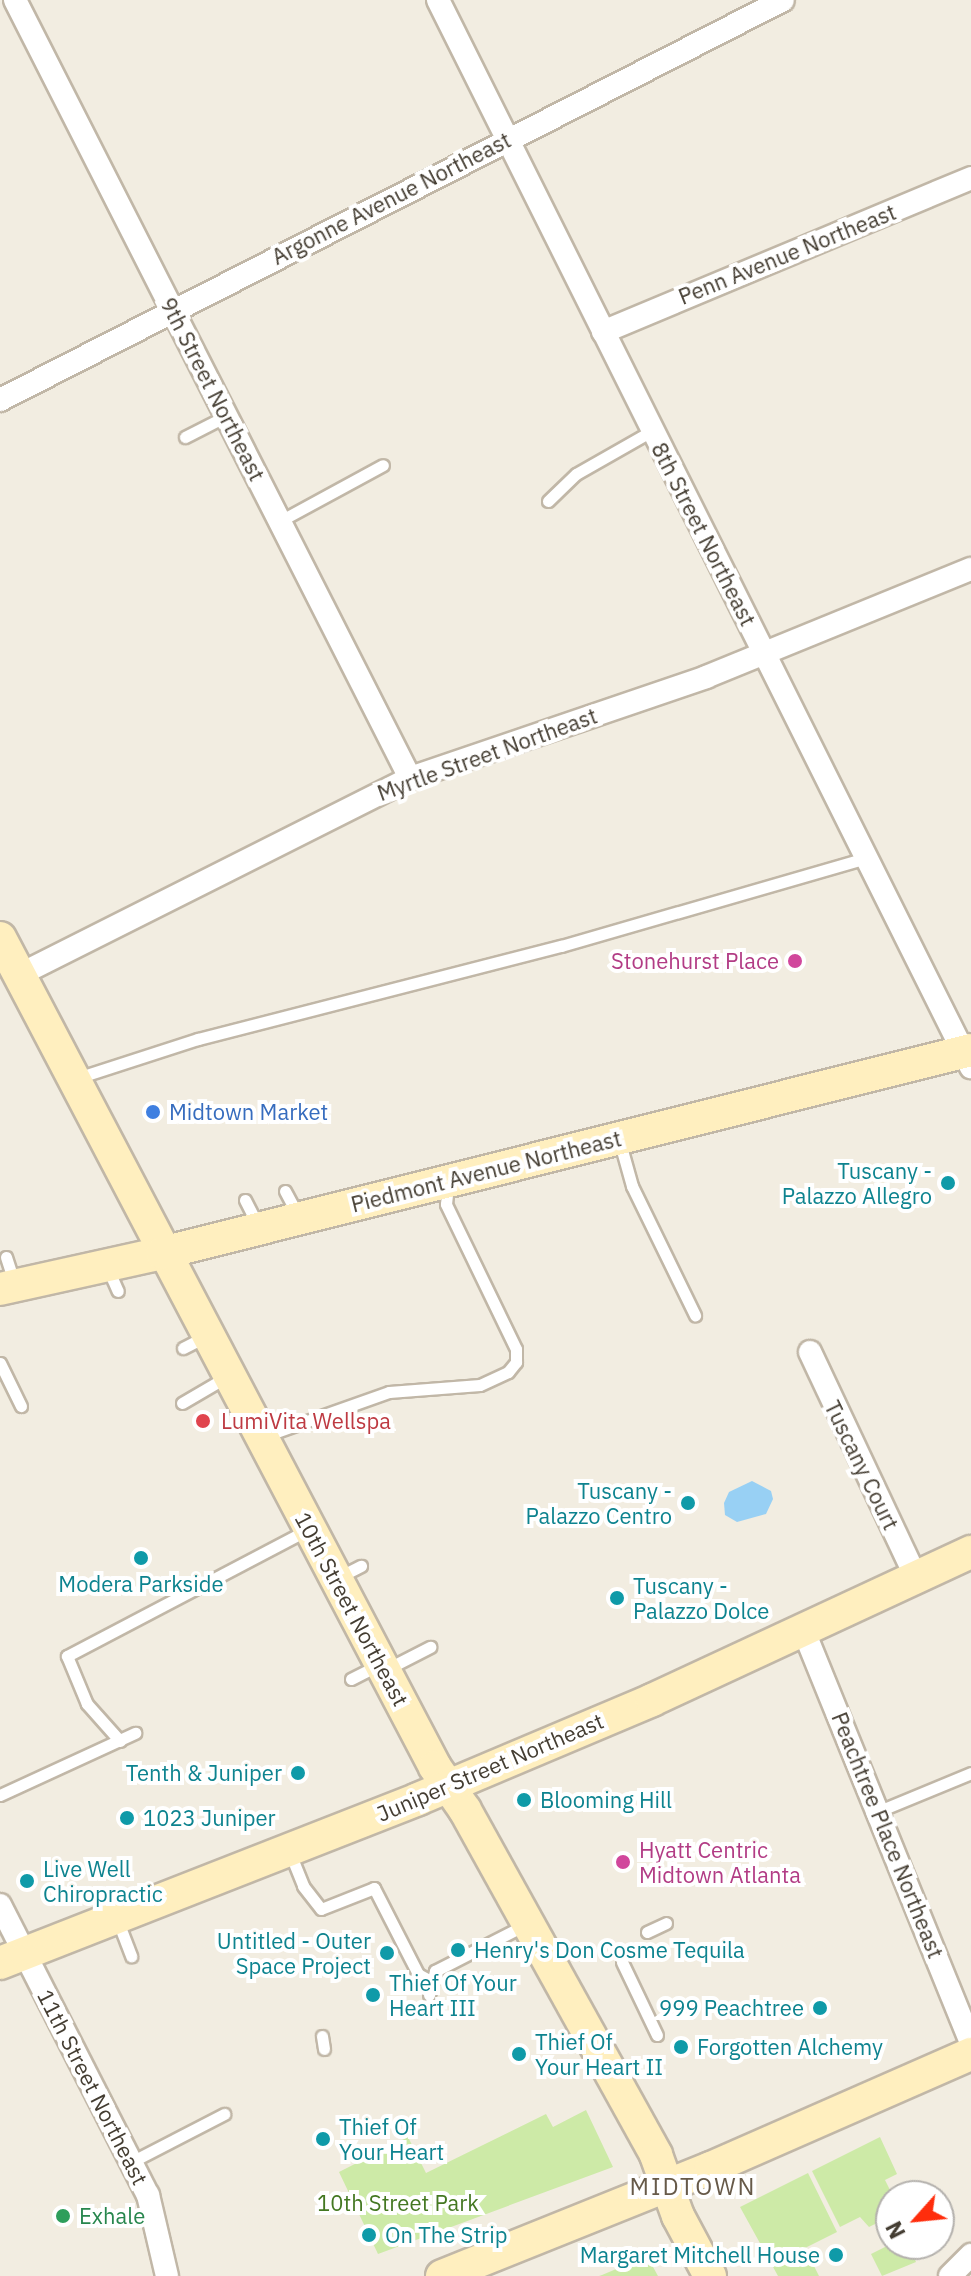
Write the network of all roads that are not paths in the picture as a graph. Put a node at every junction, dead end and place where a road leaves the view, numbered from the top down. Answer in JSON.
{"nodes":[{"id":1,"x":15,"y":0,"type":"edge"},
{"id":2,"x":438,"y":0,"type":"edge"},
{"id":3,"x":783,"y":0,"type":"edge"},
{"id":4,"x":507,"y":139,"type":"junction"},
{"id":5,"x":971,"y":178,"type":"edge"},
{"id":6,"x":172,"y":309,"type":"junction"},
{"id":7,"x":603,"y":332,"type":"junction"},
{"id":8,"x":0,"y":400,"type":"edge"},
{"id":9,"x":226,"y":416,"type":"junction"},
{"id":10,"x":653,"y":430,"type":"junction"},
{"id":11,"x":185,"y":437,"type":"dead end"},
{"id":12,"x":383,"y":465,"type":"dead end"},
{"id":13,"x":548,"y":501,"type":"dead end"},
{"id":14,"x":280,"y":521,"type":"junction"},
{"id":15,"x":971,"y":569,"type":"edge"},
{"id":16,"x":764,"y":654,"type":"junction"},
{"id":17,"x":410,"y":778,"type":"junction"},
{"id":18,"x":866,"y":858,"type":"junction"},
{"id":19,"x":0,"y":938,"type":"edge"},
{"id":20,"x":19,"y":975,"type":"junction"},
{"id":21,"x":968,"y":1056,"type":"edge"},
{"id":22,"x":72,"y":1080,"type":"junction"},
{"id":23,"x":619,"y":1138,"type":"junction"},
{"id":24,"x":449,"y":1180,"type":"junction"},
{"id":25,"x":162,"y":1253,"type":"junction"},
{"id":26,"x":7,"y":1277,"type":"edge"},
{"id":27,"x":695,"y":1315,"type":"dead end"},
{"id":28,"x":810,"y":1352,"type":"dead end"},
{"id":29,"x":0,"y":1363,"type":"edge"},
{"id":30,"x":228,"y":1375,"type":"junction"},
{"id":31,"x":182,"y":1403,"type":"dead end"},
{"id":32,"x":21,"y":1406,"type":"dead end"},
{"id":33,"x":262,"y":1437,"type":"junction"},
{"id":34,"x":310,"y":1529,"type":"junction"},
{"id":35,"x":971,"y":1552,"type":"edge"},
{"id":36,"x":916,"y":1577,"type":"junction"},
{"id":37,"x":803,"y":1629,"type":"junction"},
{"id":38,"x":430,"y":1647,"type":"dead end"},
{"id":39,"x":383,"y":1667,"type":"junction"},
{"id":40,"x":351,"y":1679,"type":"dead end"},
{"id":41,"x":135,"y":1733,"type":"dead end"},
{"id":42,"x":120,"y":1741,"type":"junction"},
{"id":43,"x":971,"y":1773,"type":"edge"},
{"id":44,"x":448,"y":1785,"type":"junction"},
{"id":45,"x":0,"y":1795,"type":"edge"},
{"id":46,"x":879,"y":1811,"type":"junction"},
{"id":47,"x":288,"y":1848,"type":"junction"},
{"id":48,"x":0,"y":1905,"type":"edge"},
{"id":49,"x":116,"y":1917,"type":"junction"},
{"id":50,"x":528,"y":1923,"type":"junction"},
{"id":51,"x":666,"y":1923,"type":"dead end"},
{"id":52,"x":647,"y":1932,"type":"dead end"},
{"id":53,"x":131,"y":1956,"type":"dead end"},
{"id":54,"x":12,"y":1958,"type":"edge"},
{"id":55,"x":622,"y":1962,"type":"dead end"},
{"id":56,"x":429,"y":1980,"type":"junction"},
{"id":57,"x":429,"y":1995,"type":"dead end"},
{"id":58,"x":657,"y":2035,"type":"dead end"},
{"id":59,"x":322,"y":2036,"type":"dead end"},
{"id":60,"x":971,"y":2042,"type":"edge"},
{"id":61,"x":324,"y":2049,"type":"dead end"},
{"id":62,"x":971,"y":2054,"type":"edge"},
{"id":63,"x":224,"y":2114,"type":"dead end"},
{"id":64,"x":131,"y":2162,"type":"junction"},
{"id":65,"x":667,"y":2185,"type":"junction"},
{"id":66,"x":971,"y":2255,"type":"edge"},
{"id":67,"x":167,"y":2276,"type":"edge"},
{"id":68,"x":442,"y":2276,"type":"edge"},
{"id":69,"x":710,"y":2276,"type":"edge"},
{"id":70,"x":950,"y":2276,"type":"edge"}],
"edges":[{"from":1,"to":6,"type":"street","name":"9th Street Northeast"},
{"from":2,"to":4,"type":"street","name":"8th Street Northeast"},
{"from":3,"to":4,"type":"street","name":"Argonne Avenue Northeast"},
{"from":4,"to":6,"type":"street","name":"Argonne Avenue Northeast"},
{"from":4,"to":7,"type":"street","name":"8th Street Northeast"},
{"from":5,"to":7,"type":"street","name":"Penn Avenue Northeast"},
{"from":6,"to":8,"type":"street","name":"Argonne Avenue Northeast"},
{"from":6,"to":9,"type":"street","name":"9th Street Northeast"},
{"from":7,"to":10,"type":"street","name":"8th Street Northeast"},
{"from":9,"to":11,"type":"lane"},
{"from":9,"to":14,"type":"street","name":"9th Street Northeast"},
{"from":10,"to":13,"type":"lane"},
{"from":10,"to":16,"type":"street","name":"8th Street Northeast"},
{"from":12,"to":14,"type":"lane"},
{"from":14,"to":17,"type":"street","name":"9th Street Northeast"},
{"from":15,"to":16,"type":"street","name":"Myrtle Street Northeast"},
{"from":16,"to":17,"type":"street","name":"Myrtle Street Northeast"},
{"from":16,"to":18,"type":"street","name":"8th Street Northeast"},
{"from":17,"to":20,"type":"street","name":"Myrtle Street Northeast"},
{"from":18,"to":21,"type":"street","name":"8th Street Northeast"},
{"from":18,"to":22,"type":"lane"},
{"from":19,"to":20,"type":"main road","name":"10th Street Northeast"},
{"from":20,"to":22,"type":"main road","name":"10th Street Northeast"},
{"from":21,"to":23,"type":"main road","name":"Piedmont Avenue Northeast"},
{"from":22,"to":25,"type":"main road","name":"10th Street Northeast"},
{"from":23,"to":24,"type":"main road","name":"Piedmont Avenue Northeast"},
{"from":23,"to":27,"type":"lane"},
{"from":24,"to":25,"type":"main road","name":"Piedmont Avenue Northeast"},
{"from":24,"to":33,"type":"lane"},
{"from":25,"to":26,"type":"main road","name":"Piedmont Avenue Northeast"},
{"from":25,"to":30,"type":"main road","name":"10th Street Northeast"},
{"from":28,"to":36,"type":"street","name":"Tuscany Court"},
{"from":29,"to":32,"type":"lane"},
{"from":30,"to":31,"type":"lane"},
{"from":30,"to":33,"type":"main road","name":"10th Street Northeast"},
{"from":33,"to":34,"type":"main road","name":"10th Street Northeast"},
{"from":34,"to":39,"type":"main road","name":"10th Street Northeast"},
{"from":34,"to":42,"type":"lane"},
{"from":35,"to":36,"type":"main road","name":"Juniper Street Northeast"},
{"from":36,"to":37,"type":"main road","name":"Juniper Street Northeast"},
{"from":37,"to":44,"type":"main road","name":"Juniper Street Northeast"},
{"from":37,"to":46,"type":"street","name":"Peachtree Place Northeast"},
{"from":38,"to":39,"type":"lane"},
{"from":39,"to":40,"type":"lane"},
{"from":39,"to":44,"type":"main road","name":"10th Street Northeast"},
{"from":41,"to":42,"type":"lane"},
{"from":42,"to":45,"type":"lane"},
{"from":43,"to":46,"type":"lane"},
{"from":44,"to":47,"type":"main road","name":"Juniper Street Northeast"},
{"from":44,"to":50,"type":"main road","name":"10th Street Northeast"},
{"from":46,"to":60,"type":"street","name":"Peachtree Place Northeast"},
{"from":47,"to":49,"type":"main road","name":"Juniper Street Northeast"},
{"from":47,"to":56,"type":"lane"},
{"from":48,"to":54,"type":"street","name":"11th Street Northeast"},
{"from":49,"to":53,"type":"lane"},
{"from":49,"to":54,"type":"main road","name":"Juniper Street Northeast"},
{"from":50,"to":56,"type":"lane"},
{"from":50,"to":65,"type":"main road","name":"10th Street Northeast"},
{"from":51,"to":52,"type":"lane"},
{"from":54,"to":64,"type":"street","name":"11th Street Northeast"},
{"from":55,"to":58,"type":"lane"},
{"from":56,"to":57,"type":"lane"},
{"from":59,"to":61,"type":"lane"},
{"from":62,"to":65,"type":"main road"},
{"from":63,"to":64,"type":"lane"},
{"from":64,"to":67,"type":"street","name":"11th Street Northeast"},
{"from":65,"to":68,"type":"main road"},
{"from":65,"to":69,"type":"main road","name":"10th Street Northeast"},
{"from":66,"to":70,"type":"street"}]}
